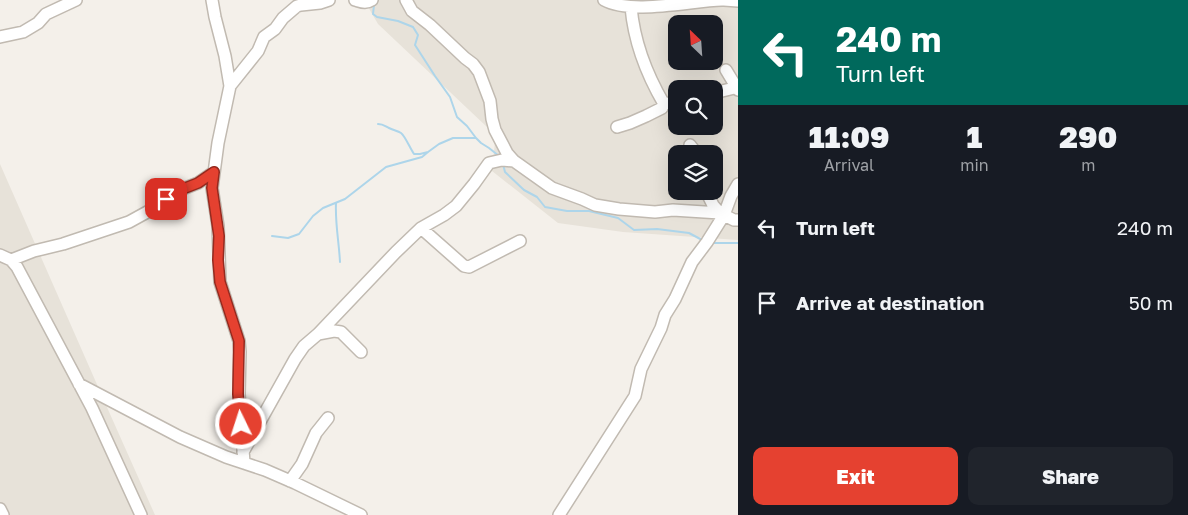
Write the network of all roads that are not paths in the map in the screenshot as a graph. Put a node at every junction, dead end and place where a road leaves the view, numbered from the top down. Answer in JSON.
{"nodes":[{"id":1,"x":76,"y":0,"type":"edge"},
{"id":2,"x":212,"y":0,"type":"edge"},
{"id":3,"x":329,"y":0,"type":"edge"},
{"id":4,"x":355,"y":0,"type":"edge"},
{"id":5,"x":372,"y":0,"type":"edge"},
{"id":6,"x":406,"y":0,"type":"edge"},
{"id":7,"x":604,"y":0,"type":"edge"},
{"id":8,"x":723,"y":0,"type":"edge"},
{"id":9,"x":738,"y":1,"type":"edge"},
{"id":10,"x":294,"y":3,"type":"edge"},
{"id":11,"x":631,"y":7,"type":"junction"},
{"id":12,"x":0,"y":37,"type":"edge"},
{"id":13,"x":726,"y":70,"type":"dead end"},
{"id":14,"x":230,"y":86,"type":"junction"},
{"id":15,"x":737,"y":88,"type":"edge"},
{"id":16,"x":723,"y":91,"type":"edge"},
{"id":17,"x":668,"y":103,"type":"edge"},
{"id":18,"x":664,"y":104,"type":"junction"},
{"id":19,"x":617,"y":127,"type":"dead end"},
{"id":20,"x":514,"y":161,"type":"junction"},
{"id":21,"x":214,"y":172,"type":"junction"},
{"id":22,"x":738,"y":184,"type":"edge"},
{"id":23,"x":710,"y":200,"type":"edge"},
{"id":24,"x":722,"y":214,"type":"junction"},
{"id":25,"x":738,"y":220,"type":"edge"},
{"id":26,"x":421,"y":228,"type":"junction"},
{"id":27,"x":520,"y":241,"type":"dead end"},
{"id":28,"x":0,"y":255,"type":"edge"},
{"id":29,"x":12,"y":260,"type":"junction"},
{"id":30,"x":318,"y":334,"type":"junction"},
{"id":31,"x":361,"y":352,"type":"dead end"},
{"id":32,"x":79,"y":384,"type":"junction"},
{"id":33,"x":328,"y":418,"type":"dead end"},
{"id":34,"x":244,"y":457,"type":"junction"},
{"id":35,"x":290,"y":481,"type":"junction"},
{"id":36,"x":0,"y":509,"type":"edge"},
{"id":37,"x":3,"y":515,"type":"edge"},
{"id":38,"x":141,"y":515,"type":"edge"},
{"id":39,"x":362,"y":515,"type":"edge"},
{"id":40,"x":559,"y":515,"type":"edge"}],
"edges":[{"from":1,"to":12,"type":"street"},
{"from":2,"to":14,"type":"street"},
{"from":3,"to":10,"type":"street"},
{"from":4,"to":5,"type":"street"},
{"from":6,"to":20,"type":"street"},
{"from":7,"to":11,"type":"street"},
{"from":8,"to":9,"type":"street"},
{"from":8,"to":11,"type":"street"},
{"from":10,"to":14,"type":"street"},
{"from":11,"to":18,"type":"street"},
{"from":13,"to":15,"type":"street"},
{"from":14,"to":21,"type":"street"},
{"from":15,"to":16,"type":"street"},
{"from":17,"to":18,"type":"street"},
{"from":18,"to":19,"type":"street"},
{"from":20,"to":24,"type":"street"},
{"from":20,"to":26,"type":"street"},
{"from":21,"to":29,"type":"street"},
{"from":21,"to":34,"type":"street"},
{"from":22,"to":24,"type":"street"},
{"from":23,"to":24,"type":"street"},
{"from":24,"to":25,"type":"street"},
{"from":24,"to":40,"type":"street"},
{"from":26,"to":27,"type":"street"},
{"from":26,"to":30,"type":"street"},
{"from":28,"to":29,"type":"street"},
{"from":29,"to":32,"type":"street"},
{"from":30,"to":31,"type":"street"},
{"from":30,"to":34,"type":"street"},
{"from":32,"to":34,"type":"street"},
{"from":32,"to":38,"type":"street"},
{"from":33,"to":35,"type":"street"},
{"from":34,"to":35,"type":"street"},
{"from":35,"to":39,"type":"street"},
{"from":36,"to":37,"type":"street"}]}
